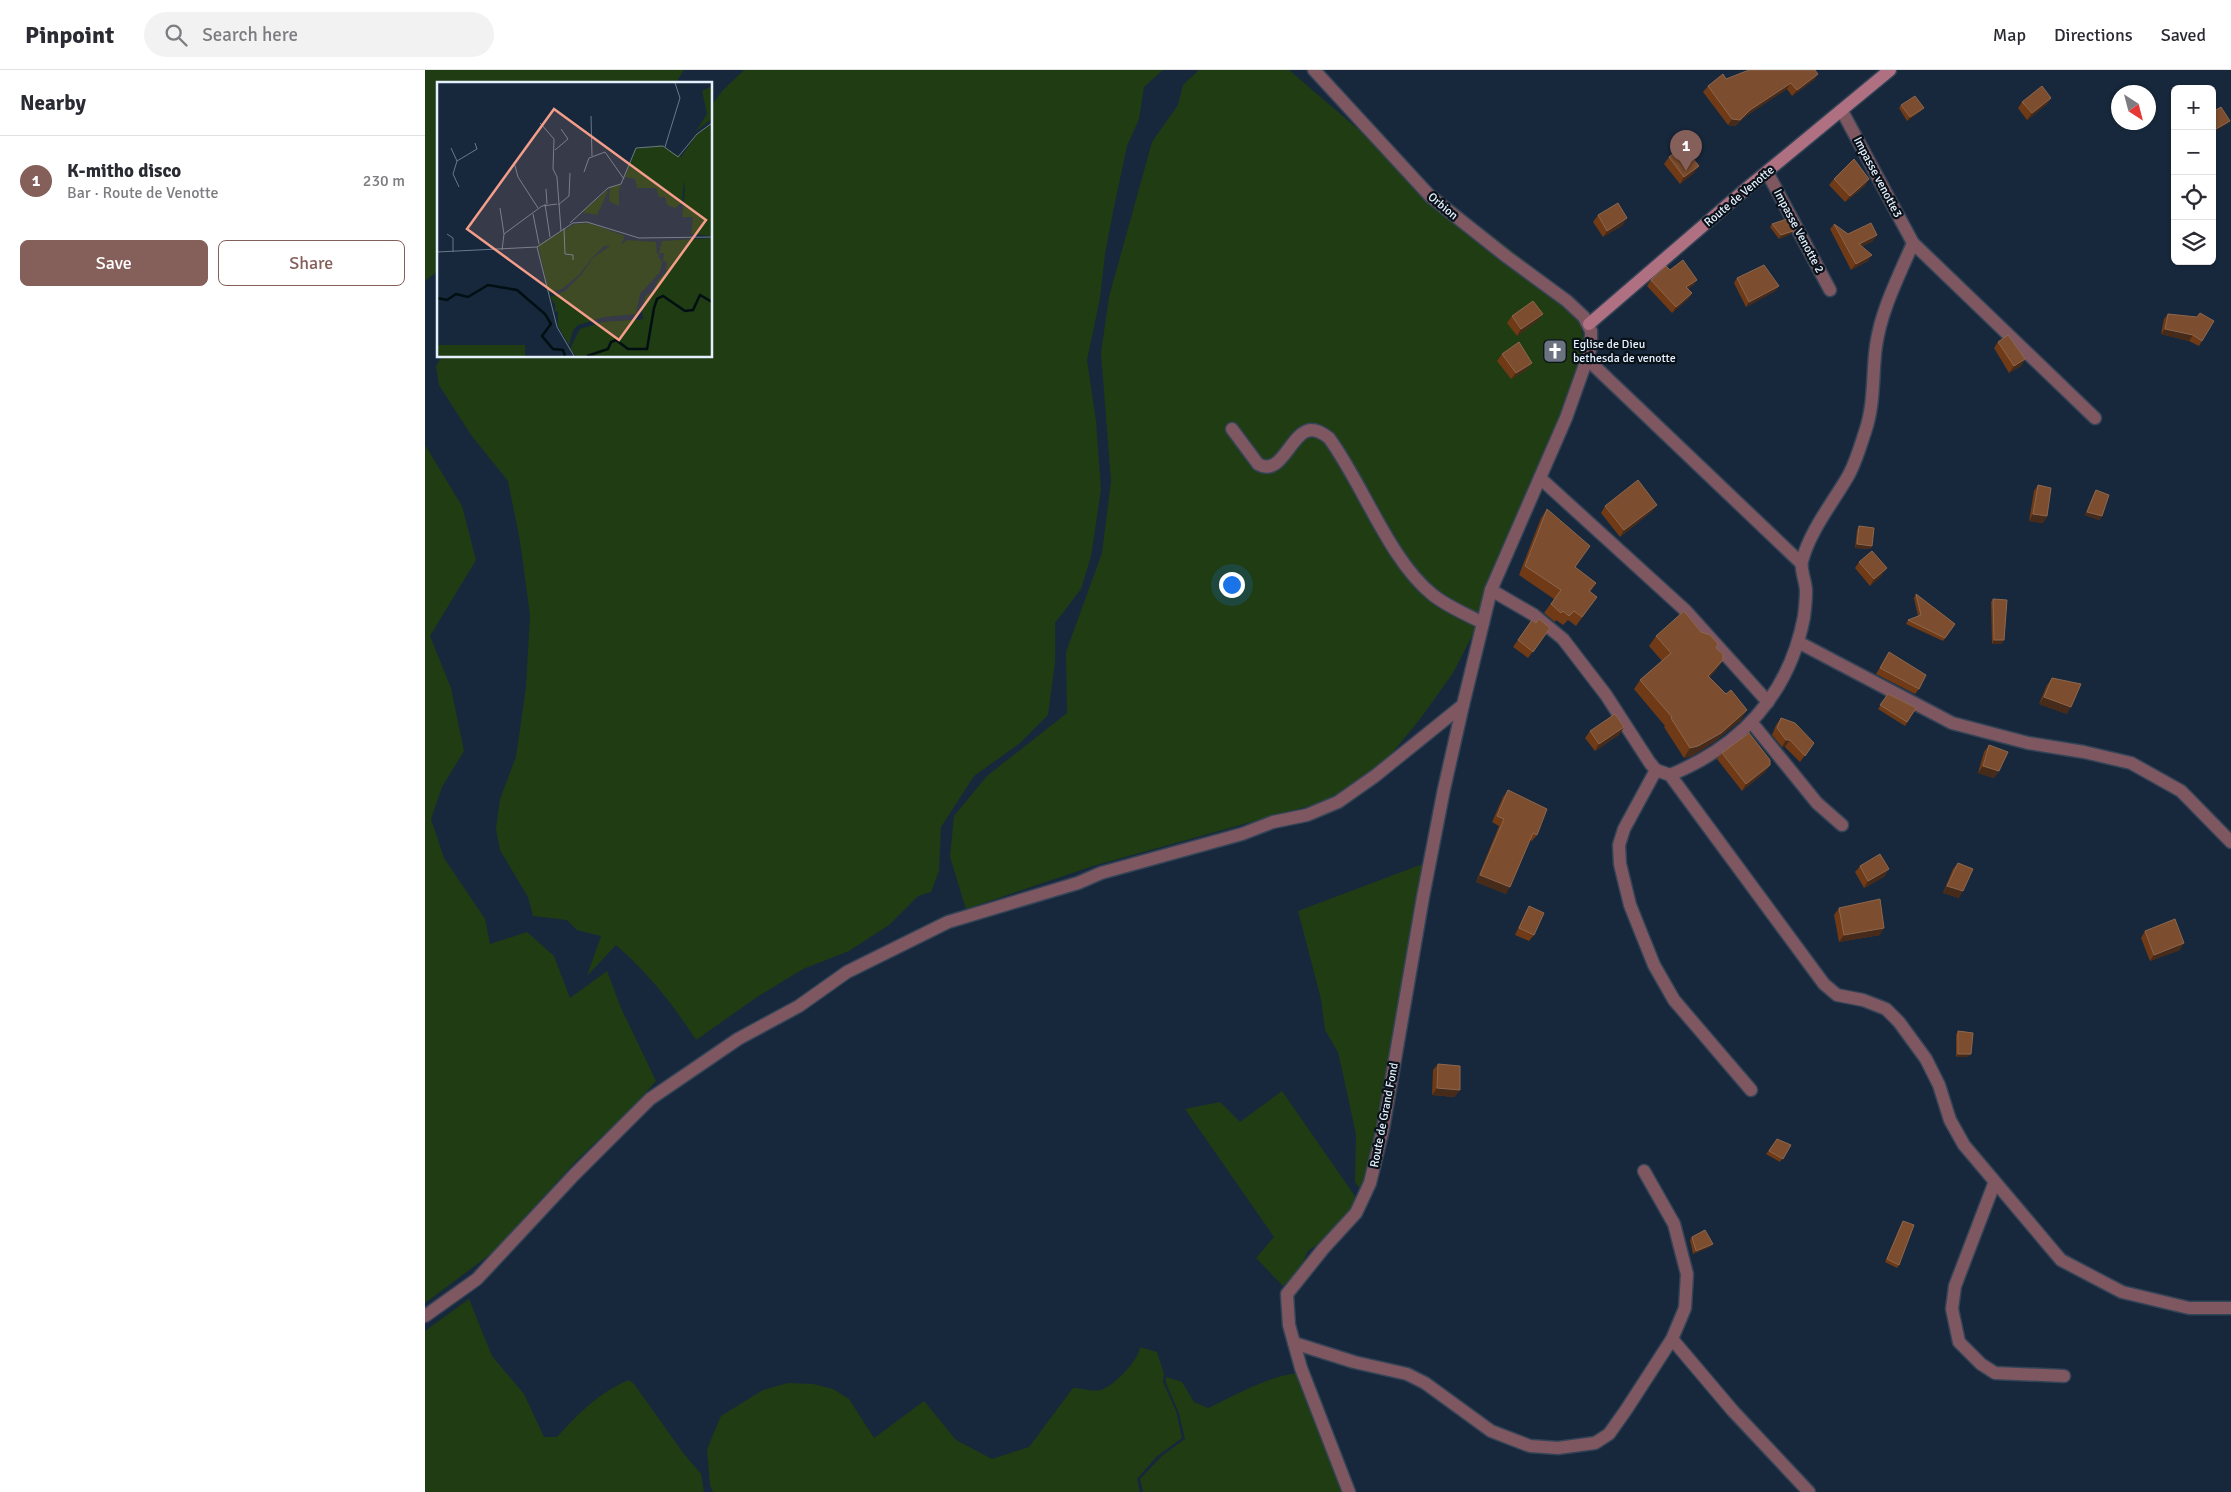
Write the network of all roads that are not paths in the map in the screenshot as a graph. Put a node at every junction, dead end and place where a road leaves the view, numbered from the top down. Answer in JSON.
{"nodes":[{"id":1,"x":1314,"y":70,"type":"edge"},
{"id":2,"x":1891,"y":70,"type":"edge"},
{"id":3,"x":1842,"y":111,"type":"junction"},
{"id":4,"x":1767,"y":172,"type":"junction"},
{"id":5,"x":1913,"y":243,"type":"junction"},
{"id":6,"x":1830,"y":290,"type":"dead end"},
{"id":7,"x":1589,"y":324,"type":"junction"},
{"id":8,"x":1587,"y":358,"type":"junction"},
{"id":9,"x":2095,"y":418,"type":"dead end"},
{"id":10,"x":1232,"y":429,"type":"dead end"},
{"id":11,"x":1540,"y":478,"type":"junction"},
{"id":12,"x":1801,"y":563,"type":"junction"},
{"id":13,"x":1491,"y":590,"type":"junction"},
{"id":14,"x":1483,"y":623,"type":"junction"},
{"id":15,"x":1798,"y":642,"type":"junction"},
{"id":16,"x":1768,"y":702,"type":"junction"},
{"id":17,"x":1463,"y":704,"type":"junction"},
{"id":18,"x":1752,"y":723,"type":"junction"},
{"id":19,"x":1656,"y":770,"type":"junction"},
{"id":20,"x":1670,"y":775,"type":"junction"},
{"id":21,"x":1842,"y":825,"type":"dead end"},
{"id":22,"x":2231,"y":842,"type":"edge"},
{"id":23,"x":1751,"y":1090,"type":"dead end"},
{"id":24,"x":1644,"y":1171,"type":"dead end"},
{"id":25,"x":1994,"y":1184,"type":"junction"},
{"id":26,"x":2231,"y":1308,"type":"edge"},
{"id":27,"x":425,"y":1316,"type":"edge"},
{"id":28,"x":1672,"y":1339,"type":"junction"},
{"id":29,"x":1294,"y":1343,"type":"junction"},
{"id":30,"x":2064,"y":1376,"type":"dead end"},
{"id":31,"x":1349,"y":1492,"type":"edge"},
{"id":32,"x":1809,"y":1492,"type":"edge"}],
"edges":[{"from":1,"to":7,"type":"street","name":"Orbion"},
{"from":2,"to":3,"type":"street","name":"Route de Venotte"},
{"from":3,"to":4,"type":"street","name":"Route de Venotte"},
{"from":3,"to":5,"type":"street","name":"Impasse venotte3"},
{"from":4,"to":6,"type":"street","name":"Impasse Venotte 2"},
{"from":4,"to":7,"type":"street","name":"Route de Venotte"},
{"from":5,"to":9,"type":"street","name":"Impasse venotte3"},
{"from":5,"to":12,"type":"street"},
{"from":7,"to":8,"type":"street","name":"Route de Grand Fond"},
{"from":8,"to":11,"type":"street","name":"Route de Grand Fond"},
{"from":8,"to":12,"type":"street"},
{"from":10,"to":14,"type":"street"},
{"from":11,"to":13,"type":"street","name":"Route de Grand Fond"},
{"from":11,"to":16,"type":"street"},
{"from":12,"to":15,"type":"street"},
{"from":13,"to":14,"type":"street","name":"Route de Grand Fond"},
{"from":13,"to":19,"type":"street"},
{"from":14,"to":17,"type":"street","name":"Route de Grand Fond"},
{"from":15,"to":16,"type":"street"},
{"from":15,"to":22,"type":"street"},
{"from":16,"to":18,"type":"street"},
{"from":17,"to":27,"type":"street"},
{"from":17,"to":29,"type":"street","name":"Route de Grand Fond"},
{"from":18,"to":20,"type":"street"},
{"from":18,"to":21,"type":"street"},
{"from":19,"to":20,"type":"street"},
{"from":19,"to":23,"type":"street"},
{"from":20,"to":25,"type":"street"},
{"from":24,"to":28,"type":"street"},
{"from":25,"to":26,"type":"street"},
{"from":25,"to":30,"type":"street"},
{"from":28,"to":29,"type":"street"},
{"from":28,"to":32,"type":"street"},
{"from":29,"to":31,"type":"street","name":"Route de Grand Fond"}]}
